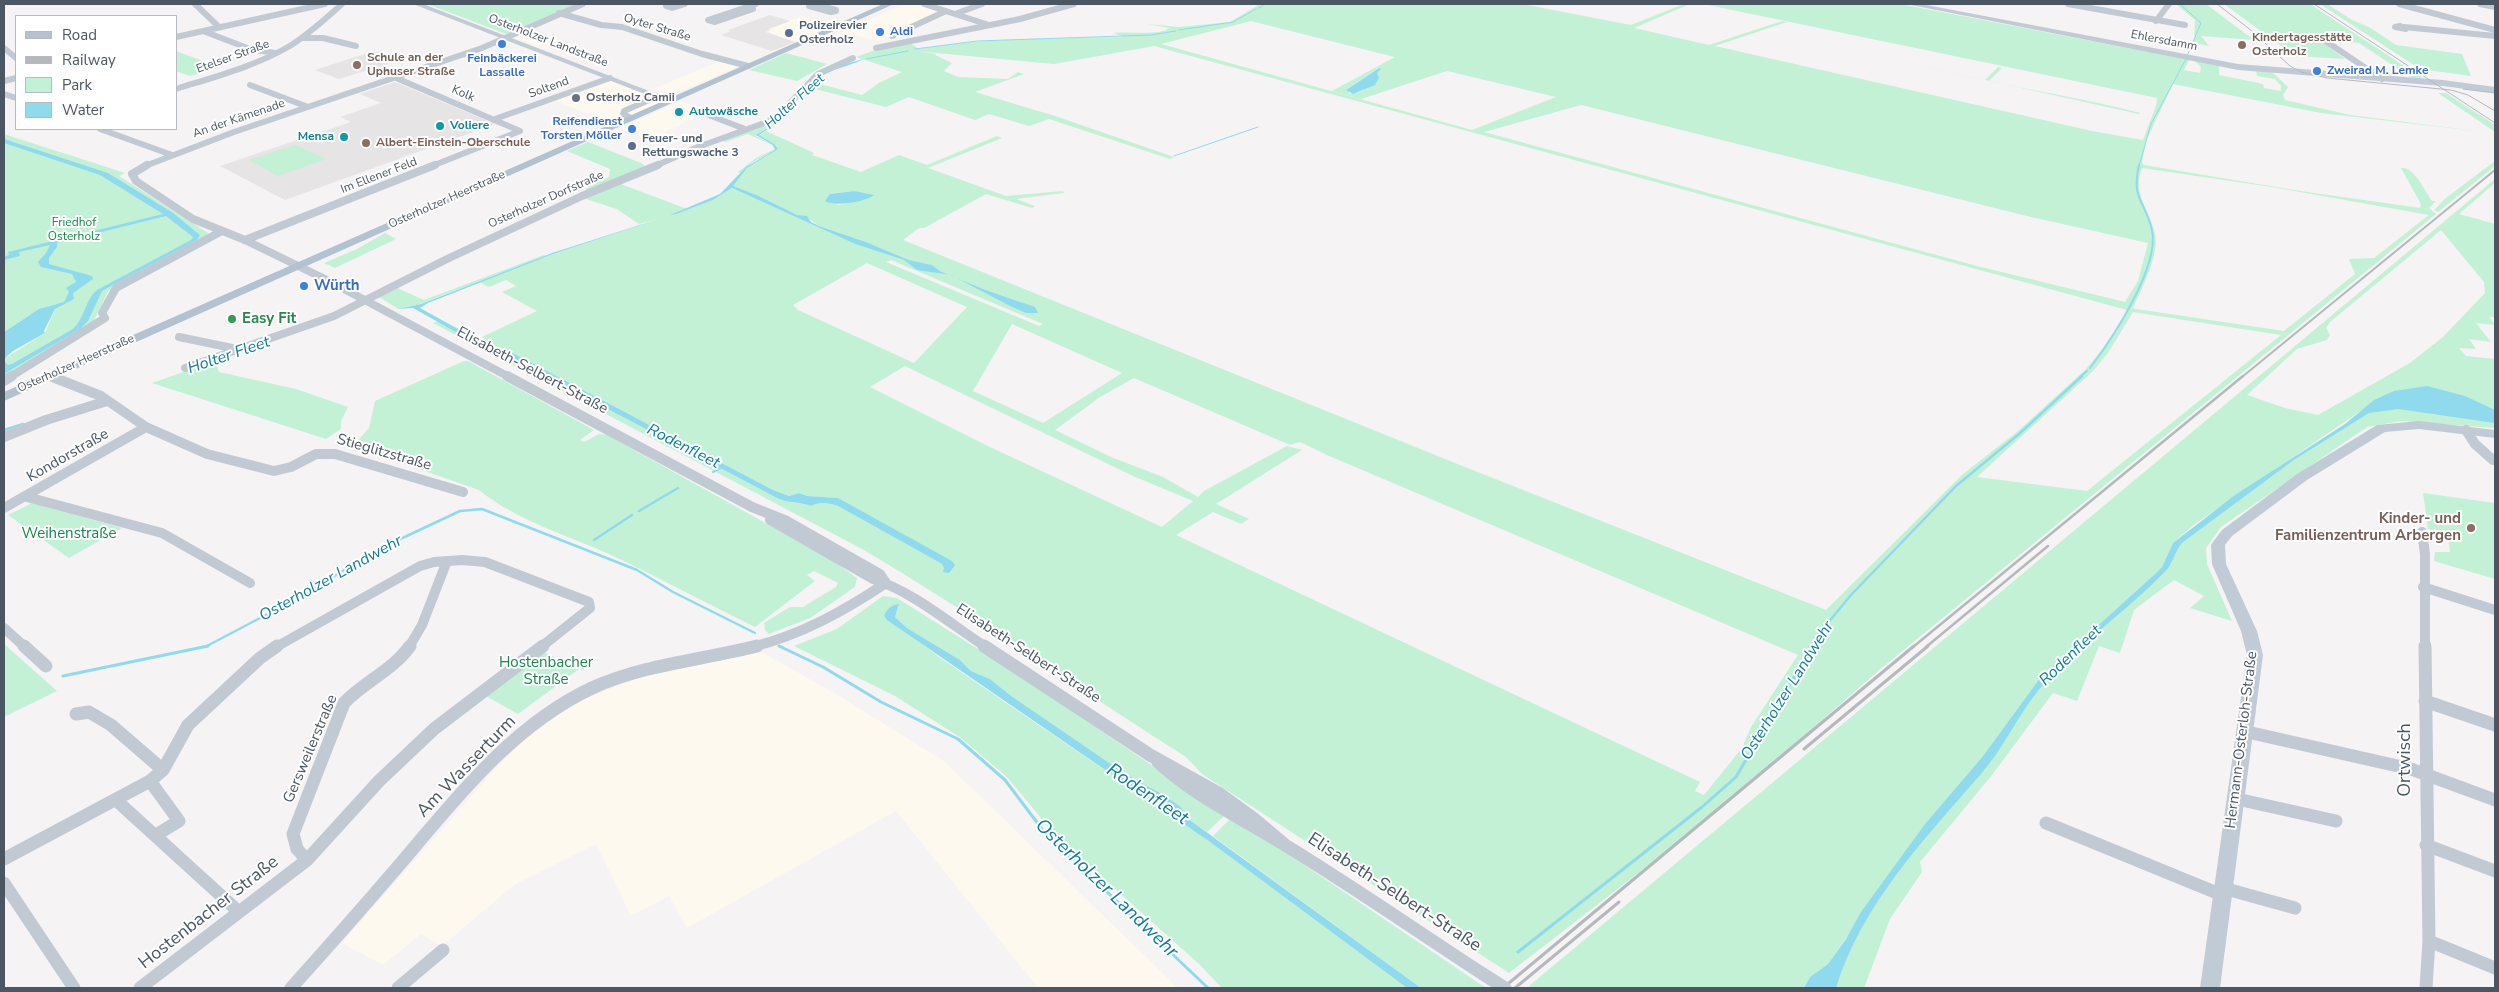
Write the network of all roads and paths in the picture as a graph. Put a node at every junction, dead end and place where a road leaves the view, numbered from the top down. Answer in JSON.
{"nodes":[{"id":1,"x":195,"y":4,"type":"edge"},
{"id":2,"x":325,"y":4,"type":"edge"},
{"id":3,"x":342,"y":4,"type":"edge"},
{"id":4,"x":417,"y":4,"type":"edge"},
{"id":5,"x":583,"y":4,"type":"edge"},
{"id":6,"x":673,"y":4,"type":"edge"},
{"id":7,"x":685,"y":4,"type":"edge"},
{"id":8,"x":756,"y":4,"type":"edge"},
{"id":9,"x":890,"y":4,"type":"edge"},
{"id":10,"x":924,"y":4,"type":"edge"},
{"id":11,"x":982,"y":4,"type":"edge"},
{"id":12,"x":1074,"y":4,"type":"edge"},
{"id":13,"x":1910,"y":4,"type":"edge"},
{"id":14,"x":2068,"y":4,"type":"edge"},
{"id":15,"x":2168,"y":4,"type":"edge"},
{"id":16,"x":2399,"y":4,"type":"edge"},
{"id":17,"x":2480,"y":4,"type":"edge"},
{"id":18,"x":2095,"y":6,"type":"edge"},
{"id":19,"x":747,"y":7,"type":"junction"},
{"id":20,"x":2495,"y":7,"type":"edge"},
{"id":21,"x":946,"y":11,"type":"junction"},
{"id":22,"x":559,"y":13,"type":"junction"},
{"id":23,"x":955,"y":14,"type":"junction"},
{"id":24,"x":2156,"y":20,"type":"junction"},
{"id":25,"x":2185,"y":25,"type":"dead end"},
{"id":26,"x":990,"y":26,"type":"junction"},
{"id":27,"x":219,"y":27,"type":"junction"},
{"id":28,"x":2404,"y":27,"type":"dead end"},
{"id":29,"x":2495,"y":30,"type":"edge"},
{"id":30,"x":202,"y":31,"type":"junction"},
{"id":31,"x":892,"y":36,"type":"dead end"},
{"id":32,"x":2495,"y":36,"type":"edge"},
{"id":33,"x":178,"y":37,"type":"edge"},
{"id":34,"x":302,"y":38,"type":"junction"},
{"id":35,"x":507,"y":38,"type":"junction"},
{"id":36,"x":2321,"y":38,"type":"dead end"},
{"id":37,"x":356,"y":46,"type":"dead end"},
{"id":38,"x":4,"y":48,"type":"edge"},
{"id":39,"x":876,"y":48,"type":"dead end"},
{"id":40,"x":276,"y":54,"type":"junction"},
{"id":41,"x":15,"y":57,"type":"edge"},
{"id":42,"x":853,"y":58,"type":"dead end"},
{"id":43,"x":748,"y":66,"type":"junction"},
{"id":44,"x":396,"y":78,"type":"junction"},
{"id":45,"x":610,"y":78,"type":"junction"},
{"id":46,"x":2382,"y":79,"type":"junction"},
{"id":47,"x":250,"y":85,"type":"dead end"},
{"id":48,"x":178,"y":88,"type":"edge"},
{"id":49,"x":2495,"y":90,"type":"edge"},
{"id":50,"x":658,"y":96,"type":"junction"},
{"id":51,"x":671,"y":101,"type":"junction"},
{"id":52,"x":308,"y":107,"type":"junction"},
{"id":53,"x":706,"y":114,"type":"dead end"},
{"id":54,"x":632,"y":118,"type":"junction"},
{"id":55,"x":495,"y":119,"type":"junction"},
{"id":56,"x":745,"y":129,"type":"junction"},
{"id":57,"x":103,"y":130,"type":"edge"},
{"id":58,"x":520,"y":131,"type":"joint"},
{"id":59,"x":172,"y":155,"type":"junction"},
{"id":60,"x":222,"y":231,"type":"junction"},
{"id":61,"x":246,"y":240,"type":"junction"},
{"id":62,"x":296,"y":266,"type":"junction"},
{"id":63,"x":365,"y":300,"type":"junction"},
{"id":64,"x":179,"y":337,"type":"dead end"},
{"id":65,"x":238,"y":350,"type":"junction"},
{"id":66,"x":185,"y":368,"type":"dead end"},
{"id":67,"x":50,"y":376,"type":"junction"},
{"id":68,"x":4,"y":381,"type":"edge"},
{"id":69,"x":4,"y":397,"type":"edge"},
{"id":70,"x":107,"y":401,"type":"junction"},
{"id":71,"x":146,"y":427,"type":"junction"},
{"id":72,"x":2466,"y":430,"type":"junction"},
{"id":73,"x":2495,"y":434,"type":"edge"},
{"id":74,"x":4,"y":437,"type":"edge"},
{"id":75,"x":2493,"y":460,"type":"dead end"},
{"id":76,"x":463,"y":492,"type":"dead end"},
{"id":77,"x":27,"y":497,"type":"junction"},
{"id":78,"x":4,"y":508,"type":"edge"},
{"id":79,"x":2422,"y":532,"type":"dead end"},
{"id":80,"x":447,"y":561,"type":"junction"},
{"id":81,"x":250,"y":583,"type":"dead end"},
{"id":82,"x":886,"y":583,"type":"junction"},
{"id":83,"x":2423,"y":587,"type":"junction"},
{"id":84,"x":2495,"y":610,"type":"edge"},
{"id":85,"x":4,"y":628,"type":"edge"},
{"id":86,"x":46,"y":666,"type":"dead end"},
{"id":87,"x":2425,"y":700,"type":"junction"},
{"id":88,"x":76,"y":714,"type":"dead end"},
{"id":89,"x":2495,"y":725,"type":"edge"},
{"id":90,"x":2243,"y":731,"type":"junction"},
{"id":91,"x":163,"y":770,"type":"junction"},
{"id":92,"x":2425,"y":774,"type":"junction"},
{"id":93,"x":150,"y":781,"type":"junction"},
{"id":94,"x":2237,"y":798,"type":"junction"},
{"id":95,"x":117,"y":800,"type":"junction"},
{"id":96,"x":2495,"y":800,"type":"edge"},
{"id":97,"x":2336,"y":821,"type":"dead end"},
{"id":98,"x":2046,"y":823,"type":"dead end"},
{"id":99,"x":156,"y":835,"type":"junction"},
{"id":100,"x":2426,"y":845,"type":"junction"},
{"id":101,"x":4,"y":859,"type":"edge"},
{"id":102,"x":307,"y":860,"type":"junction"},
{"id":103,"x":2495,"y":871,"type":"edge"},
{"id":104,"x":4,"y":884,"type":"edge"},
{"id":105,"x":2223,"y":892,"type":"junction"},
{"id":106,"x":2295,"y":908,"type":"dead end"},
{"id":107,"x":239,"y":912,"type":"junction"},
{"id":108,"x":2429,"y":941,"type":"junction"},
{"id":109,"x":443,"y":950,"type":"dead end"},
{"id":110,"x":2495,"y":968,"type":"edge"},
{"id":111,"x":74,"y":988,"type":"edge"},
{"id":112,"x":140,"y":988,"type":"edge"},
{"id":113,"x":291,"y":988,"type":"edge"},
{"id":114,"x":398,"y":988,"type":"edge"},
{"id":115,"x":1506,"y":988,"type":"edge"},
{"id":116,"x":2210,"y":988,"type":"edge"},
{"id":117,"x":2426,"y":988,"type":"edge"}],
"edges":[{"from":1,"to":27,"type":"street"},
{"from":2,"to":27,"type":"street"},
{"from":3,"to":34,"type":"street","name":"Etelser Straße"},
{"from":4,"to":35,"type":"street","name":"Osterholzer Landstraße"},
{"from":5,"to":22,"type":"street","name":"An der Kämenade"},
{"from":6,"to":7,"type":"street"},
{"from":8,"to":19,"type":"street"},
{"from":9,"to":43,"type":"main road","name":"Osterholzer Heerstraße"},
{"from":10,"to":21,"type":"street"},
{"from":11,"to":23,"type":"street"},
{"from":12,"to":26,"type":"street"},
{"from":13,"to":46,"type":"street","name":"Ehlersdamm"},
{"from":14,"to":18,"type":"street"},
{"from":15,"to":24,"type":"street"},
{"from":16,"to":29,"type":"street"},
{"from":17,"to":20,"type":"street"},
{"from":18,"to":24,"type":"street"},
{"from":19,"to":19,"type":"street"},
{"from":21,"to":23,"type":"street"},
{"from":21,"to":31,"type":"street"},
{"from":22,"to":35,"type":"street","name":"An der Kämenade"},
{"from":22,"to":43,"type":"street","name":"Oyter Straße"},
{"from":23,"to":26,"type":"street"},
{"from":24,"to":25,"type":"street"},
{"from":26,"to":39,"type":"street"},
{"from":27,"to":30,"type":"street"},
{"from":28,"to":32,"type":"street"},
{"from":30,"to":33,"type":"street"},
{"from":30,"to":40,"type":"street"},
{"from":34,"to":37,"type":"street"},
{"from":34,"to":40,"type":"street","name":"Etelser Straße"},
{"from":35,"to":44,"type":"street","name":"An der Kämenade"},
{"from":35,"to":45,"type":"street","name":"Osterholzer Landstraße"},
{"from":36,"to":46,"type":"street"},
{"from":38,"to":41,"type":"street"},
{"from":40,"to":48,"type":"street","name":"Etelser Straße"},
{"from":42,"to":56,"type":"street","name":"Osterholzer Dorfstraße"},
{"from":43,"to":51,"type":"main road","name":"Osterholzer Heerstraße"},
{"from":44,"to":52,"type":"street","name":"An der Kämenade"},
{"from":44,"to":55,"type":"street","name":"Kolk"},
{"from":45,"to":50,"type":"street","name":"Osterholzer Landstraße"},
{"from":45,"to":55,"type":"street","name":"Soltend"},
{"from":46,"to":49,"type":"street","name":"Ehlersdamm"},
{"from":47,"to":52,"type":"street"},
{"from":50,"to":51,"type":"street","name":"Osterholzer Landstraße"},
{"from":50,"to":54,"type":"street"},
{"from":51,"to":54,"type":"main road","name":"Osterholzer Heerstraße"},
{"from":52,"to":59,"type":"street","name":"An der Kämenade"},
{"from":53,"to":56,"type":"street"},
{"from":54,"to":62,"type":"main road","name":"Osterholzer Heerstraße"},
{"from":55,"to":58,"type":"street","name":"Kolk"},
{"from":56,"to":63,"type":"street","name":"Osterholzer Dorfstraße"},
{"from":57,"to":59,"type":"street"},
{"from":58,"to":61,"type":"street","name":"Im Ellener Feld"},
{"from":59,"to":60,"type":"street","name":"An der Kämenade"},
{"from":60,"to":61,"type":"street","name":"An der Kämenade"},
{"from":60,"to":68,"type":"street"},
{"from":61,"to":62,"type":"street","name":"An der Kämenade"},
{"from":62,"to":63,"type":"street","name":"Elisabeth-Selbert-Straße"},
{"from":62,"to":67,"type":"main road","name":"Osterholzer Heerstraße"},
{"from":63,"to":65,"type":"street","name":"Osterholzer Dorfstraße"},
{"from":63,"to":82,"type":"street","name":"Elisabeth-Selbert-Straße"},
{"from":64,"to":65,"type":"street"},
{"from":65,"to":66,"type":"street","name":"Osterholzer Dorfstraße"},
{"from":67,"to":69,"type":"main road","name":"Osterholzer Heerstraße"},
{"from":67,"to":70,"type":"street","name":"Stieglitzstraße"},
{"from":70,"to":71,"type":"street","name":"Stieglitzstraße"},
{"from":70,"to":74,"type":"street"},
{"from":71,"to":76,"type":"street","name":"Stieglitzstraße"},
{"from":71,"to":77,"type":"street","name":"Kondorstraße"},
{"from":72,"to":73,"type":"street","name":"Hermann-Osterloh-Straße"},
{"from":72,"to":75,"type":"street"},
{"from":72,"to":90,"type":"street","name":"Hermann-Osterloh-Straße"},
{"from":77,"to":78,"type":"street","name":"Kondorstraße"},
{"from":77,"to":81,"type":"street"},
{"from":79,"to":83,"type":"street","name":"Ortwisch"},
{"from":80,"to":91,"type":"street"},
{"from":80,"to":102,"type":"street","name":"Gersweilerstraße"},
{"from":80,"to":102,"type":"street","name":"Hostenbacher Straße"},
{"from":82,"to":113,"type":"street","name":"Am Wasserturm"},
{"from":82,"to":115,"type":"street","name":"Elisabeth-Selbert-Straße","bridge":true},
{"from":83,"to":84,"type":"street"},
{"from":83,"to":87,"type":"street","name":"Ortwisch"},
{"from":85,"to":86,"type":"street"},
{"from":87,"to":89,"type":"street"},
{"from":87,"to":92,"type":"street","name":"Ortwisch"},
{"from":88,"to":91,"type":"street"},
{"from":90,"to":92,"type":"street"},
{"from":90,"to":94,"type":"street","name":"Hermann-Osterloh-Straße"},
{"from":91,"to":93,"type":"street"},
{"from":92,"to":96,"type":"street"},
{"from":92,"to":100,"type":"street","name":"Ortwisch"},
{"from":93,"to":95,"type":"street"},
{"from":93,"to":99,"type":"street"},
{"from":94,"to":97,"type":"street"},
{"from":94,"to":105,"type":"street","name":"Hermann-Osterloh-Straße"},
{"from":95,"to":99,"type":"street"},
{"from":95,"to":101,"type":"street"},
{"from":98,"to":105,"type":"street"},
{"from":99,"to":107,"type":"street"},
{"from":100,"to":103,"type":"street"},
{"from":100,"to":108,"type":"street","name":"Ortwisch"},
{"from":102,"to":107,"type":"street","name":"Hostenbacher Straße"},
{"from":104,"to":111,"type":"street"},
{"from":105,"to":106,"type":"street"},
{"from":105,"to":116,"type":"street","name":"Hermann-Osterloh-Straße"},
{"from":107,"to":112,"type":"street","name":"Hostenbacher Straße"},
{"from":108,"to":110,"type":"street"},
{"from":108,"to":117,"type":"street","name":"Ortwisch"},
{"from":109,"to":114,"type":"street"}]}
